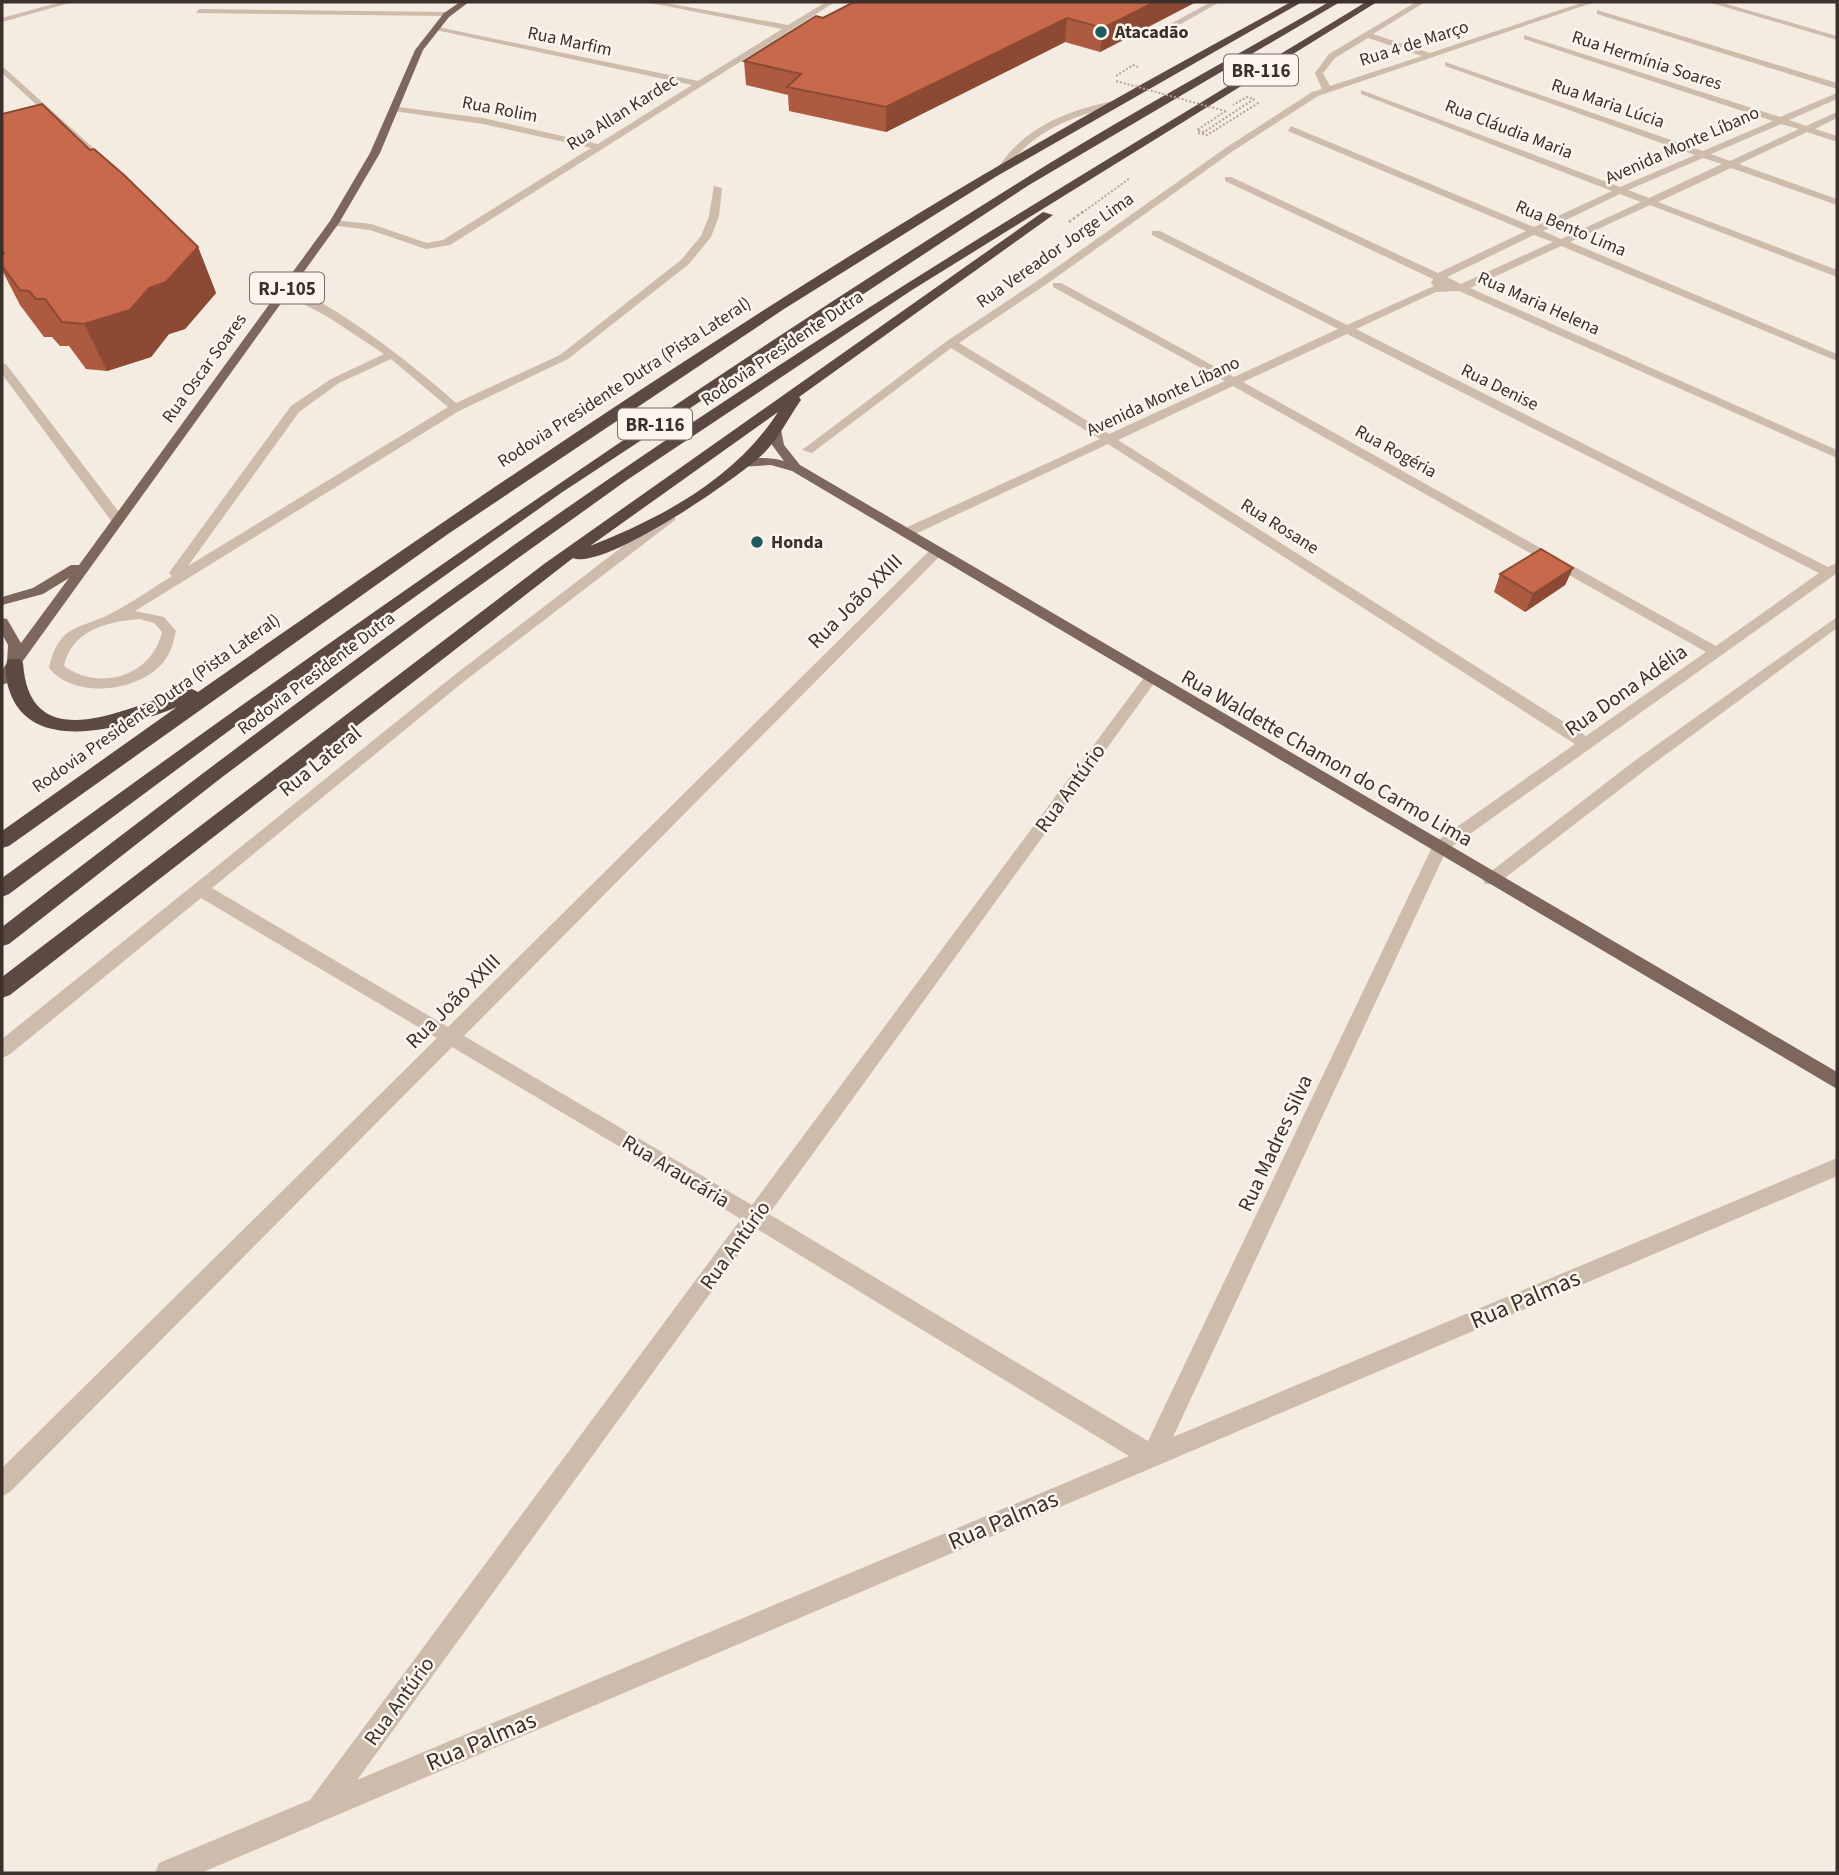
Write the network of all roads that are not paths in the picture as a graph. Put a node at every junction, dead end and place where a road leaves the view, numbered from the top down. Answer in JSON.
{"nodes":[{"id":1,"x":69,"y":2,"type":"edge"},
{"id":2,"x":221,"y":2,"type":"edge"},
{"id":3,"x":359,"y":2,"type":"edge"},
{"id":4,"x":465,"y":2,"type":"edge"},
{"id":5,"x":650,"y":2,"type":"edge"},
{"id":6,"x":831,"y":2,"type":"edge"},
{"id":7,"x":1216,"y":2,"type":"edge"},
{"id":8,"x":1297,"y":2,"type":"edge"},
{"id":9,"x":1335,"y":2,"type":"edge"},
{"id":10,"x":1372,"y":2,"type":"edge"},
{"id":11,"x":1421,"y":2,"type":"edge"},
{"id":12,"x":1591,"y":2,"type":"edge"},
{"id":13,"x":1712,"y":2,"type":"edge"},
{"id":14,"x":332,"y":12,"type":"junction"},
{"id":15,"x":1600,"y":12,"type":"dead end"},
{"id":16,"x":447,"y":14,"type":"junction"},
{"id":17,"x":2,"y":20,"type":"edge"},
{"id":18,"x":436,"y":28,"type":"junction"},
{"id":19,"x":789,"y":28,"type":"junction"},
{"id":20,"x":1167,"y":28,"type":"dead end"},
{"id":21,"x":1367,"y":35,"type":"junction"},
{"id":22,"x":1527,"y":37,"type":"dead end"},
{"id":23,"x":1837,"y":38,"type":"edge"},
{"id":24,"x":1428,"y":55,"type":"junction"},
{"id":25,"x":1448,"y":64,"type":"dead end"},
{"id":26,"x":2,"y":69,"type":"edge"},
{"id":27,"x":698,"y":84,"type":"junction"},
{"id":28,"x":1837,"y":86,"type":"edge"},
{"id":29,"x":1326,"y":88,"type":"junction"},
{"id":30,"x":1364,"y":92,"type":"dead end"},
{"id":31,"x":1837,"y":96,"type":"edge"},
{"id":32,"x":394,"y":108,"type":"junction"},
{"id":33,"x":1837,"y":115,"type":"edge"},
{"id":34,"x":1781,"y":121,"type":"junction"},
{"id":35,"x":1291,"y":129,"type":"dead end"},
{"id":36,"x":1807,"y":130,"type":"junction"},
{"id":37,"x":1149,"y":138,"type":"junction"},
{"id":38,"x":1837,"y":139,"type":"edge"},
{"id":39,"x":599,"y":147,"type":"junction"},
{"id":40,"x":1705,"y":154,"type":"junction"},
{"id":41,"x":106,"y":164,"type":"edge"},
{"id":42,"x":1731,"y":164,"type":"junction"},
{"id":43,"x":1228,"y":179,"type":"dead end"},
{"id":44,"x":717,"y":188,"type":"dead end"},
{"id":45,"x":1619,"y":191,"type":"junction"},
{"id":46,"x":1648,"y":202,"type":"junction"},
{"id":47,"x":1837,"y":202,"type":"edge"},
{"id":48,"x":334,"y":223,"type":"junction"},
{"id":49,"x":1536,"y":232,"type":"junction"},
{"id":50,"x":1156,"y":233,"type":"dead end"},
{"id":51,"x":1560,"y":243,"type":"junction"},
{"id":52,"x":1837,"y":274,"type":"edge"},
{"id":53,"x":1437,"y":283,"type":"junction"},
{"id":54,"x":1057,"y":285,"type":"dead end"},
{"id":55,"x":1461,"y":288,"type":"junction"},
{"id":56,"x":285,"y":290,"type":"junction"},
{"id":57,"x":1348,"y":331,"type":"junction"},
{"id":58,"x":951,"y":343,"type":"junction"},
{"id":59,"x":393,"y":354,"type":"junction"},
{"id":60,"x":1837,"y":358,"type":"edge"},
{"id":61,"x":2,"y":366,"type":"edge"},
{"id":62,"x":1234,"y":383,"type":"junction"},
{"id":63,"x":806,"y":386,"type":"junction"},
{"id":64,"x":455,"y":408,"type":"junction"},
{"id":65,"x":775,"y":430,"type":"junction"},
{"id":66,"x":1110,"y":440,"type":"junction"},
{"id":67,"x":808,"y":450,"type":"dead end"},
{"id":68,"x":1837,"y":454,"type":"edge"},
{"id":69,"x":743,"y":464,"type":"junction"},
{"id":70,"x":796,"y":468,"type":"junction"},
{"id":71,"x":672,"y":514,"type":"junction"},
{"id":72,"x":117,"y":519,"type":"junction"},
{"id":73,"x":906,"y":533,"type":"junction"},
{"id":74,"x":937,"y":551,"type":"junction"},
{"id":75,"x":85,"y":562,"type":"junction"},
{"id":76,"x":551,"y":567,"type":"junction"},
{"id":77,"x":1833,"y":570,"type":"edge"},
{"id":78,"x":171,"y":580,"type":"junction"},
{"id":79,"x":2,"y":601,"type":"edge"},
{"id":80,"x":116,"y":617,"type":"junction"},
{"id":81,"x":1837,"y":621,"type":"edge"},
{"id":82,"x":2,"y":622,"type":"edge"},
{"id":83,"x":1716,"y":652,"type":"junction"},
{"id":84,"x":14,"y":663,"type":"junction"},
{"id":85,"x":242,"y":668,"type":"junction"},
{"id":86,"x":1150,"y":679,"type":"junction"},
{"id":87,"x":2,"y":680,"type":"edge"},
{"id":88,"x":1587,"y":744,"type":"junction"},
{"id":89,"x":2,"y":841,"type":"edge"},
{"id":90,"x":1440,"y":847,"type":"junction"},
{"id":91,"x":1492,"y":880,"type":"junction"},
{"id":92,"x":198,"y":888,"type":"junction"},
{"id":93,"x":2,"y":889,"type":"edge"},
{"id":94,"x":2,"y":938,"type":"edge"},
{"id":95,"x":2,"y":989,"type":"edge"},
{"id":96,"x":450,"y":1037,"type":"junction"},
{"id":97,"x":2,"y":1050,"type":"edge"},
{"id":98,"x":1837,"y":1082,"type":"edge"},
{"id":99,"x":1837,"y":1167,"type":"edge"},
{"id":100,"x":755,"y":1217,"type":"junction"},
{"id":101,"x":1152,"y":1457,"type":"junction"},
{"id":102,"x":2,"y":1484,"type":"edge"},
{"id":103,"x":319,"y":1810,"type":"junction"},
{"id":104,"x":169,"y":1873,"type":"edge"}],
"edges":[{"from":1,"to":17,"type":"street"},
{"from":2,"to":14,"type":"street"},
{"from":3,"to":14,"type":"street"},
{"from":4,"to":16,"type":"main road","name":"Rua Oscar Soares","number":"RJ-105"},
{"from":5,"to":19,"type":"street"},
{"from":6,"to":19,"type":"street","name":"Rua Allan Kardec"},
{"from":7,"to":20,"type":"street"},
{"from":8,"to":85,"type":"highway","name":"Rodovia Presidente Dutra (Pista Lateral)","number":"BR-116"},
{"from":9,"to":93,"type":"highway","name":"Rodovia Presidente Dutra","number":"BR-116"},
{"from":10,"to":37,"type":"highway","name":"Rodovia Presidente Dutra","number":"BR-116"},
{"from":11,"to":21,"type":"street"},
{"from":12,"to":24,"type":"street","name":"Rua 4 de Março"},
{"from":13,"to":23,"type":"street"},
{"from":14,"to":16,"type":"street"},
{"from":15,"to":28,"type":"street"},
{"from":16,"to":18,"type":"main road","name":"Rua Oscar Soares","number":"RJ-105"},
{"from":18,"to":27,"type":"street","name":"Rua Marfim"},
{"from":18,"to":32,"type":"main road","name":"Rua Oscar Soares","number":"RJ-105"},
{"from":19,"to":27,"type":"street","name":"Rua Allan Kardec"},
{"from":21,"to":24,"type":"street"},
{"from":21,"to":29,"type":"street"},
{"from":22,"to":34,"type":"street","name":"Rua Hermínia Soares"},
{"from":24,"to":29,"type":"street","name":"Rua 4 de Março"},
{"from":25,"to":40,"type":"street","name":"Rua Maria Lúcia"},
{"from":26,"to":41,"type":"street"},
{"from":27,"to":39,"type":"street","name":"Rua Allan Kardec"},
{"from":29,"to":58,"type":"street","name":"Rua Vereador Jorge Lima"},
{"from":30,"to":45,"type":"street","name":"Rua Cláudia Maria"},
{"from":31,"to":34,"type":"street","name":"Avenida Monte Líbano"},
{"from":32,"to":39,"type":"street","name":"Rua Rolim"},
{"from":32,"to":48,"type":"main road","name":"Rua Oscar Soares","number":"RJ-105"},
{"from":33,"to":36,"type":"street","name":"Avenida Monte Líbano"},
{"from":34,"to":36,"type":"street","name":"Rua Hermínia Soares"},
{"from":34,"to":40,"type":"street","name":"Avenida Monte Líbano"},
{"from":35,"to":49,"type":"street","name":"Rua Bento Lima"},
{"from":36,"to":38,"type":"street","name":"Rua Hermínia Soares"},
{"from":36,"to":42,"type":"street","name":"Avenida Monte Líbano"},
{"from":37,"to":63,"type":"highway","number":"BR-116"},
{"from":37,"to":94,"type":"highway","name":"Rodovia Presidente Dutra","number":"BR-116"},
{"from":39,"to":48,"type":"street","name":"Rua Allan Kardec"},
{"from":40,"to":42,"type":"street","name":"Rua Maria Lúcia"},
{"from":40,"to":45,"type":"street","name":"Avenida Monte Líbano"},
{"from":42,"to":46,"type":"street","name":"Avenida Monte Líbano"},
{"from":42,"to":47,"type":"street","name":"Rua Maria Lúcia"},
{"from":43,"to":53,"type":"street","name":"Rua Maria Helena"},
{"from":44,"to":64,"type":"street"},
{"from":45,"to":46,"type":"street","name":"Rua Cláudia Maria"},
{"from":45,"to":49,"type":"street","name":"Avenida Monte Líbano"},
{"from":46,"to":51,"type":"street","name":"Avenida Monte Líbano"},
{"from":46,"to":52,"type":"street","name":"Rua Cláudia Maria"},
{"from":48,"to":56,"type":"main road","name":"Rua Oscar Soares","number":"RJ-105"},
{"from":49,"to":51,"type":"street","name":"Rua Bento Lima"},
{"from":49,"to":53,"type":"street","name":"Avenida Monte Líbano"},
{"from":50,"to":57,"type":"street","name":"Rua Denise"},
{"from":51,"to":55,"type":"street","name":"Avenida Monte Líbano"},
{"from":51,"to":60,"type":"street","name":"Rua Bento Lima"},
{"from":53,"to":55,"type":"street","name":"Rua Maria Helena"},
{"from":53,"to":57,"type":"street","name":"Avenida Monte Líbano"},
{"from":54,"to":62,"type":"street","name":"Rua Rogéria"},
{"from":55,"to":68,"type":"street","name":"Rua Maria Helena"},
{"from":56,"to":59,"type":"street"},
{"from":56,"to":72,"type":"main road","name":"Rua Oscar Soares","number":"RJ-105"},
{"from":57,"to":62,"type":"street","name":"Avenida Monte Líbano"},
{"from":57,"to":77,"type":"street","name":"Rua Denise"},
{"from":58,"to":66,"type":"street","name":"Rua Rosane"},
{"from":58,"to":67,"type":"street","name":"Rua Vereador Jorge Lima"},
{"from":59,"to":64,"type":"street"},
{"from":59,"to":78,"type":"street"},
{"from":61,"to":72,"type":"street"},
{"from":62,"to":66,"type":"street","name":"Avenida Monte Líbano"},
{"from":62,"to":83,"type":"street","name":"Rua Rogéria"},
{"from":63,"to":65,"type":"highway"},
{"from":63,"to":76,"type":"highway","number":"BR-116"},
{"from":64,"to":78,"type":"street"},
{"from":65,"to":69,"type":"highway"},
{"from":65,"to":70,"type":"main road","name":"Rua Waldette Chamon do Carmo Lima"},
{"from":66,"to":73,"type":"street","name":"Avenida Monte Líbano"},
{"from":66,"to":88,"type":"street","name":"Rua Rosane"},
{"from":69,"to":70,"type":"main road","name":"Rua Waldette Chamon do Carmo Lima"},
{"from":69,"to":71,"type":"highway"},
{"from":70,"to":73,"type":"main road","name":"Rua Waldette Chamon do Carmo Lima"},
{"from":71,"to":76,"type":"highway"},
{"from":71,"to":92,"type":"street","name":"Rua Lateral"},
{"from":72,"to":75,"type":"main road","name":"Rua Oscar Soares","number":"RJ-105"},
{"from":73,"to":74,"type":"main road","name":"Rua Waldette Chamon do Carmo Lima"},
{"from":74,"to":86,"type":"main road","name":"Rua Waldette Chamon do Carmo Lima"},
{"from":74,"to":96,"type":"street","name":"Rua João XXIII"},
{"from":75,"to":79,"type":"main road","number":"RJ-105"},
{"from":75,"to":84,"type":"main road","name":"Rua Oscar Soares","number":"RJ-105"},
{"from":76,"to":95,"type":"highway","number":"BR-116"},
{"from":77,"to":83,"type":"street","name":"Rua Dona Adélia"},
{"from":78,"to":80,"type":"street"},
{"from":80,"to":80,"type":"street"},
{"from":81,"to":91,"type":"street"},
{"from":82,"to":84,"type":"main road"},
{"from":83,"to":88,"type":"street","name":"Rua Dona Adélia"},
{"from":84,"to":85,"type":"highway"},
{"from":84,"to":87,"type":"main road","name":"Rua Oscar Soares","number":"RJ-105"},
{"from":85,"to":89,"type":"highway","name":"Rodovia Presidente Dutra (Pista Lateral)","number":"BR-116"},
{"from":86,"to":90,"type":"main road","name":"Rua Waldette Chamon do Carmo Lima"},
{"from":86,"to":100,"type":"street","name":"Rua Antúrio"},
{"from":88,"to":90,"type":"street","name":"Rua Dona Adélia"},
{"from":90,"to":91,"type":"main road","name":"Rua Waldette Chamon do Carmo Lima"},
{"from":90,"to":101,"type":"street","name":"Rua Madres Silva"},
{"from":91,"to":98,"type":"main road","name":"Rua Waldette Chamon do Carmo Lima"},
{"from":92,"to":96,"type":"street","name":"Rua Araucária"},
{"from":92,"to":97,"type":"street","name":"Rua Lateral"},
{"from":96,"to":100,"type":"street","name":"Rua Araucária"},
{"from":96,"to":102,"type":"street","name":"Rua João XXIII"},
{"from":99,"to":101,"type":"street","name":"Rua Palmas"},
{"from":100,"to":101,"type":"street","name":"Rua Araucária"},
{"from":100,"to":103,"type":"street","name":"Rua Antúrio"},
{"from":101,"to":103,"type":"street","name":"Rua Palmas"},
{"from":103,"to":104,"type":"street","name":"Rua Palmas"}]}
